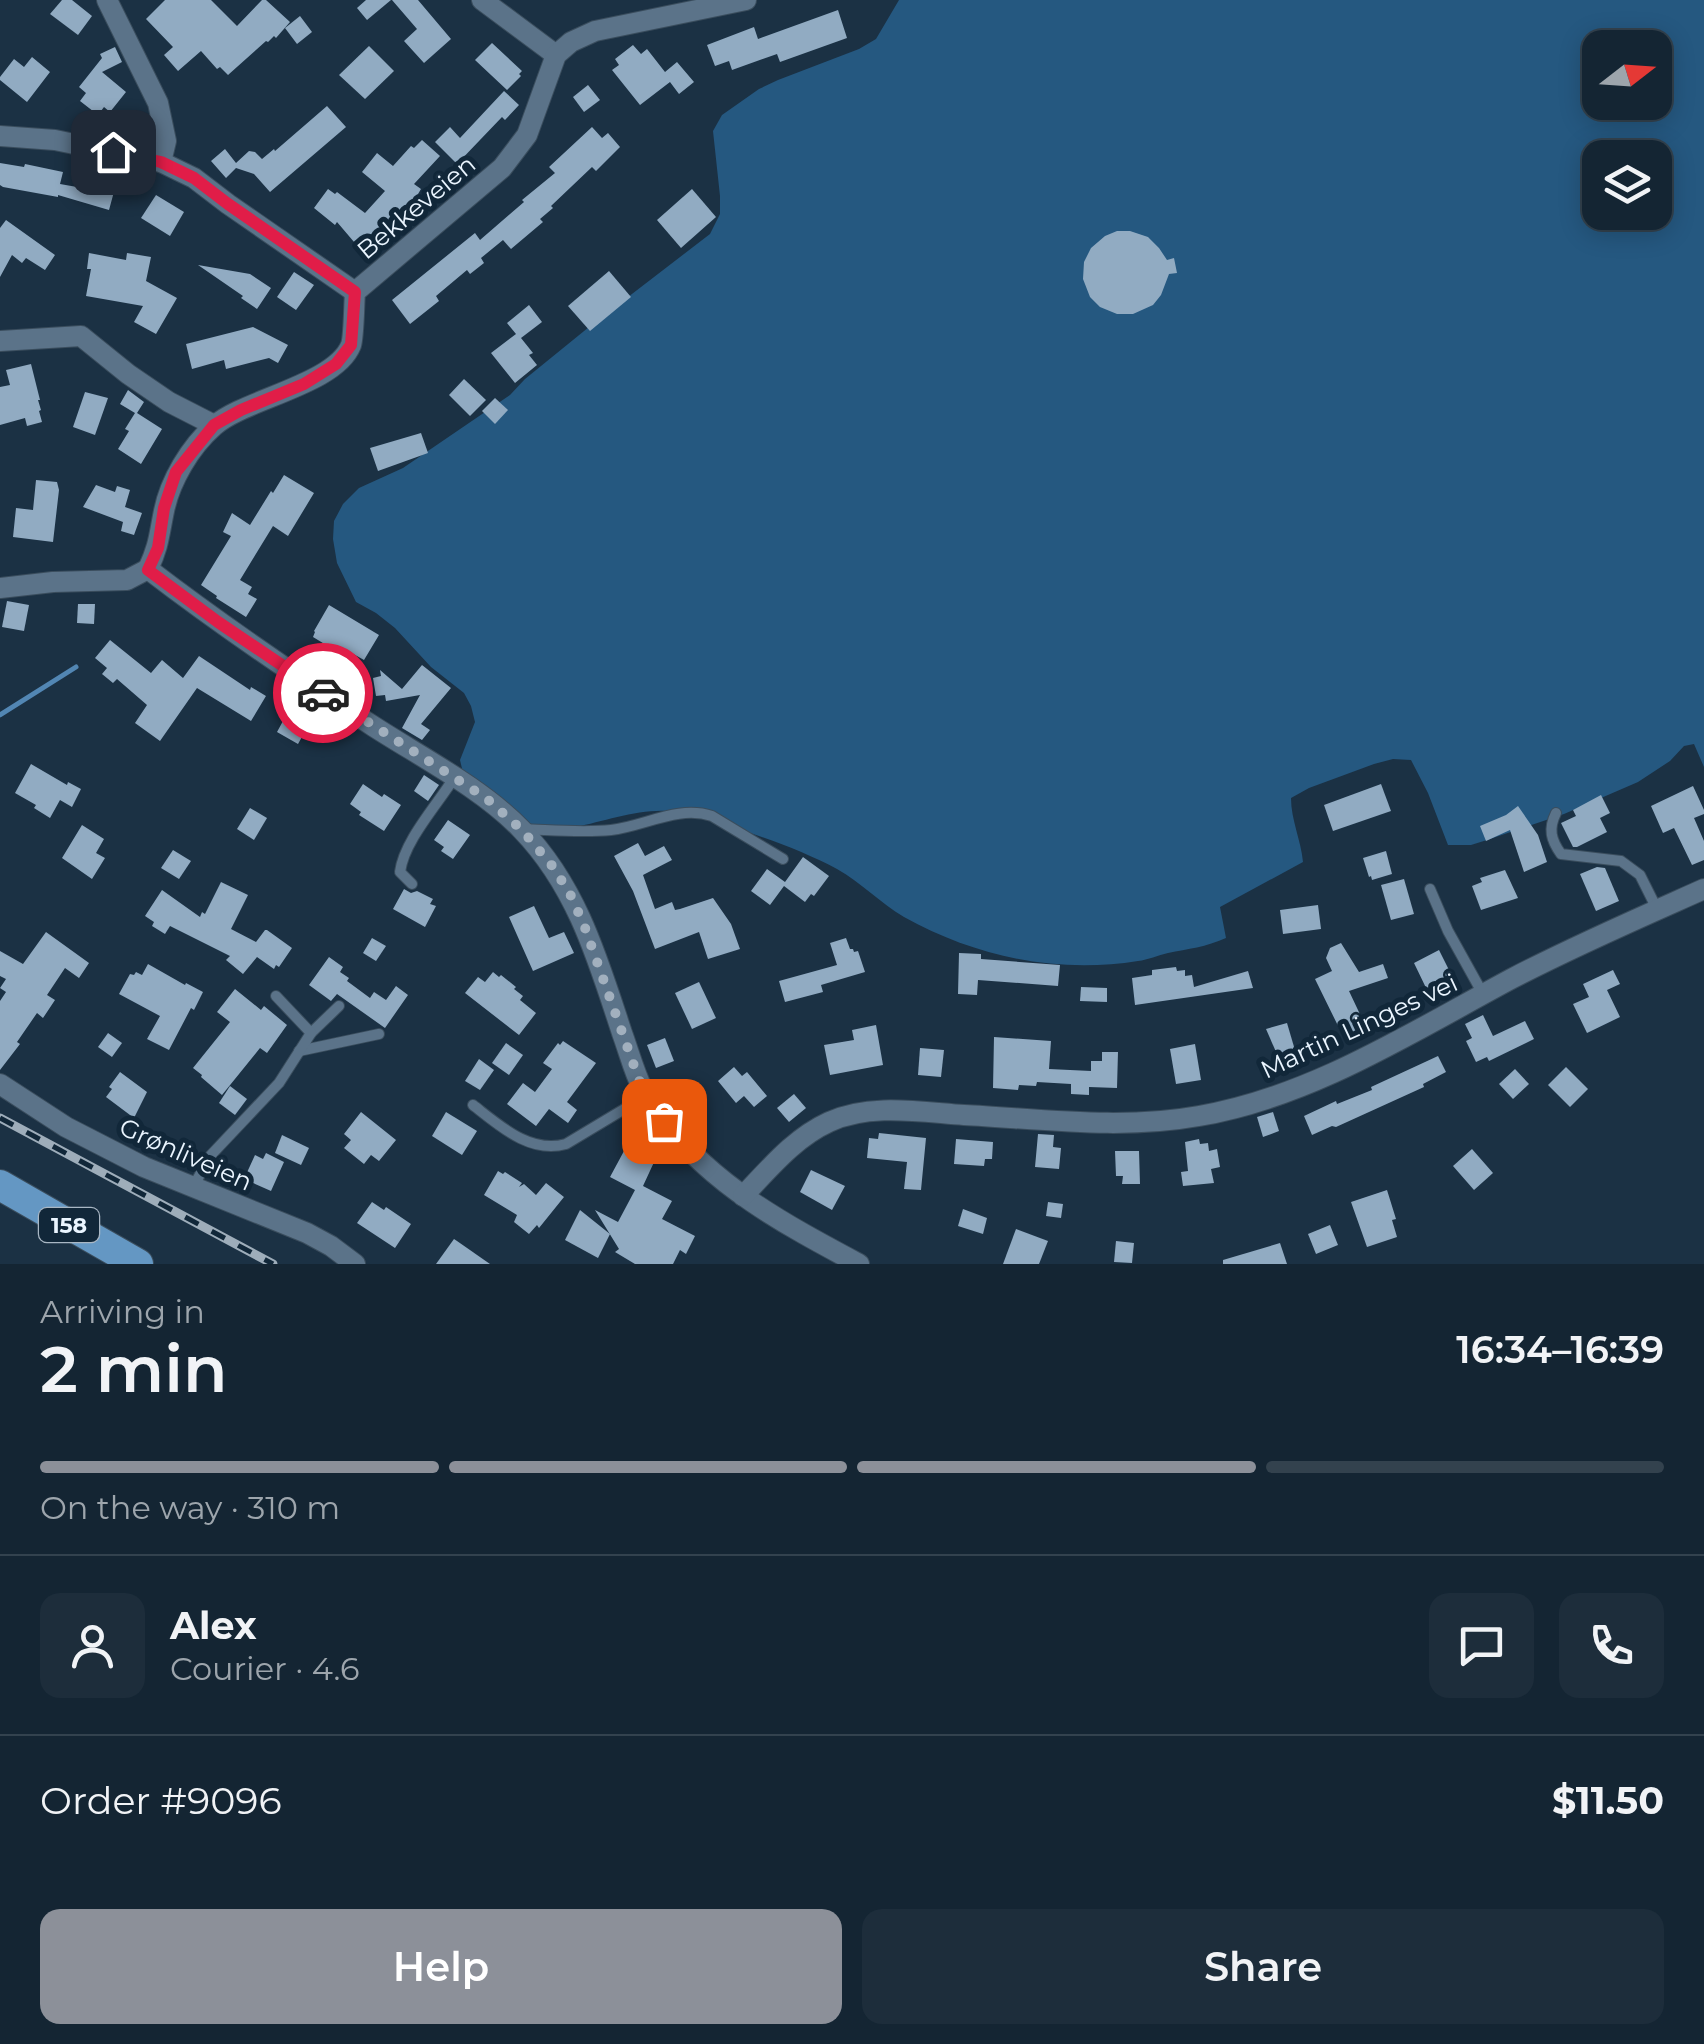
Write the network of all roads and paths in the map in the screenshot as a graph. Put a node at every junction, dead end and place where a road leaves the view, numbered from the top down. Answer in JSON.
{"nodes":[{"id":1,"x":107,"y":0,"type":"edge"},
{"id":2,"x":482,"y":0,"type":"edge"},
{"id":3,"x":742,"y":0,"type":"edge"},
{"id":4,"x":556,"y":56,"type":"junction"},
{"id":5,"x":0,"y":136,"type":"edge"},
{"id":6,"x":161,"y":162,"type":"junction"},
{"id":7,"x":355,"y":292,"type":"junction"},
{"id":8,"x":0,"y":341,"type":"edge"},
{"id":9,"x":214,"y":425,"type":"junction"},
{"id":10,"x":148,"y":570,"type":"junction"},
{"id":11,"x":0,"y":588,"type":"edge"},
{"id":12,"x":454,"y":778,"type":"junction"},
{"id":13,"x":1556,"y":812,"type":"dead end"},
{"id":14,"x":522,"y":830,"type":"junction"},
{"id":15,"x":783,"y":858,"type":"dead end"},
{"id":16,"x":412,"y":884,"type":"dead end"},
{"id":17,"x":1430,"y":889,"type":"dead end"},
{"id":18,"x":1704,"y":889,"type":"edge"},
{"id":19,"x":1658,"y":910,"type":"junction"},
{"id":20,"x":1483,"y":994,"type":"junction"},
{"id":21,"x":276,"y":996,"type":"dead end"},
{"id":22,"x":339,"y":1006,"type":"dead end"},
{"id":23,"x":310,"y":1033,"type":"junction"},
{"id":24,"x":379,"y":1034,"type":"dead end"},
{"id":25,"x":300,"y":1051,"type":"junction"},
{"id":26,"x":0,"y":1084,"type":"edge"},
{"id":27,"x":646,"y":1096,"type":"junction"},
{"id":28,"x":473,"y":1105,"type":"dead end"},
{"id":29,"x":0,"y":1185,"type":"edge"},
{"id":30,"x":192,"y":1188,"type":"junction"},
{"id":31,"x":743,"y":1196,"type":"junction"},
{"id":32,"x":138,"y":1264,"type":"edge"},
{"id":33,"x":355,"y":1264,"type":"edge"},
{"id":34,"x":859,"y":1264,"type":"edge"}],
"edges":[{"from":1,"to":6,"type":"street"},
{"from":2,"to":4,"type":"street"},
{"from":3,"to":4,"type":"street"},
{"from":4,"to":7,"type":"street","name":"Bekkeveien"},
{"from":5,"to":6,"type":"street"},
{"from":6,"to":7,"type":"street"},
{"from":7,"to":9,"type":"street","name":"Bekkeveien"},
{"from":8,"to":9,"type":"street"},
{"from":9,"to":10,"type":"street","name":"Bekkeveien"},
{"from":10,"to":11,"type":"street"},
{"from":10,"to":12,"type":"street"},
{"from":12,"to":14,"type":"street"},
{"from":12,"to":16,"type":"lane"},
{"from":13,"to":19,"type":"lane"},
{"from":14,"to":15,"type":"lane"},
{"from":14,"to":27,"type":"street"},
{"from":17,"to":20,"type":"lane"},
{"from":18,"to":19,"type":"street","name":"Martin Linges vei"},
{"from":19,"to":20,"type":"street","name":"Martin Linges vei"},
{"from":20,"to":31,"type":"street","name":"Martin Linges vei"},
{"from":21,"to":23,"type":"lane"},
{"from":22,"to":23,"type":"lane"},
{"from":23,"to":25,"type":"lane"},
{"from":24,"to":25,"type":"lane"},
{"from":25,"to":30,"type":"lane"},
{"from":26,"to":30,"type":"street","name":"Grønliveien"},
{"from":27,"to":28,"type":"lane"},
{"from":27,"to":31,"type":"street"},
{"from":29,"to":32,"type":"main road","number":"158"},
{"from":30,"to":33,"type":"street","name":"Grønliveien"},
{"from":31,"to":34,"type":"street"}]}
